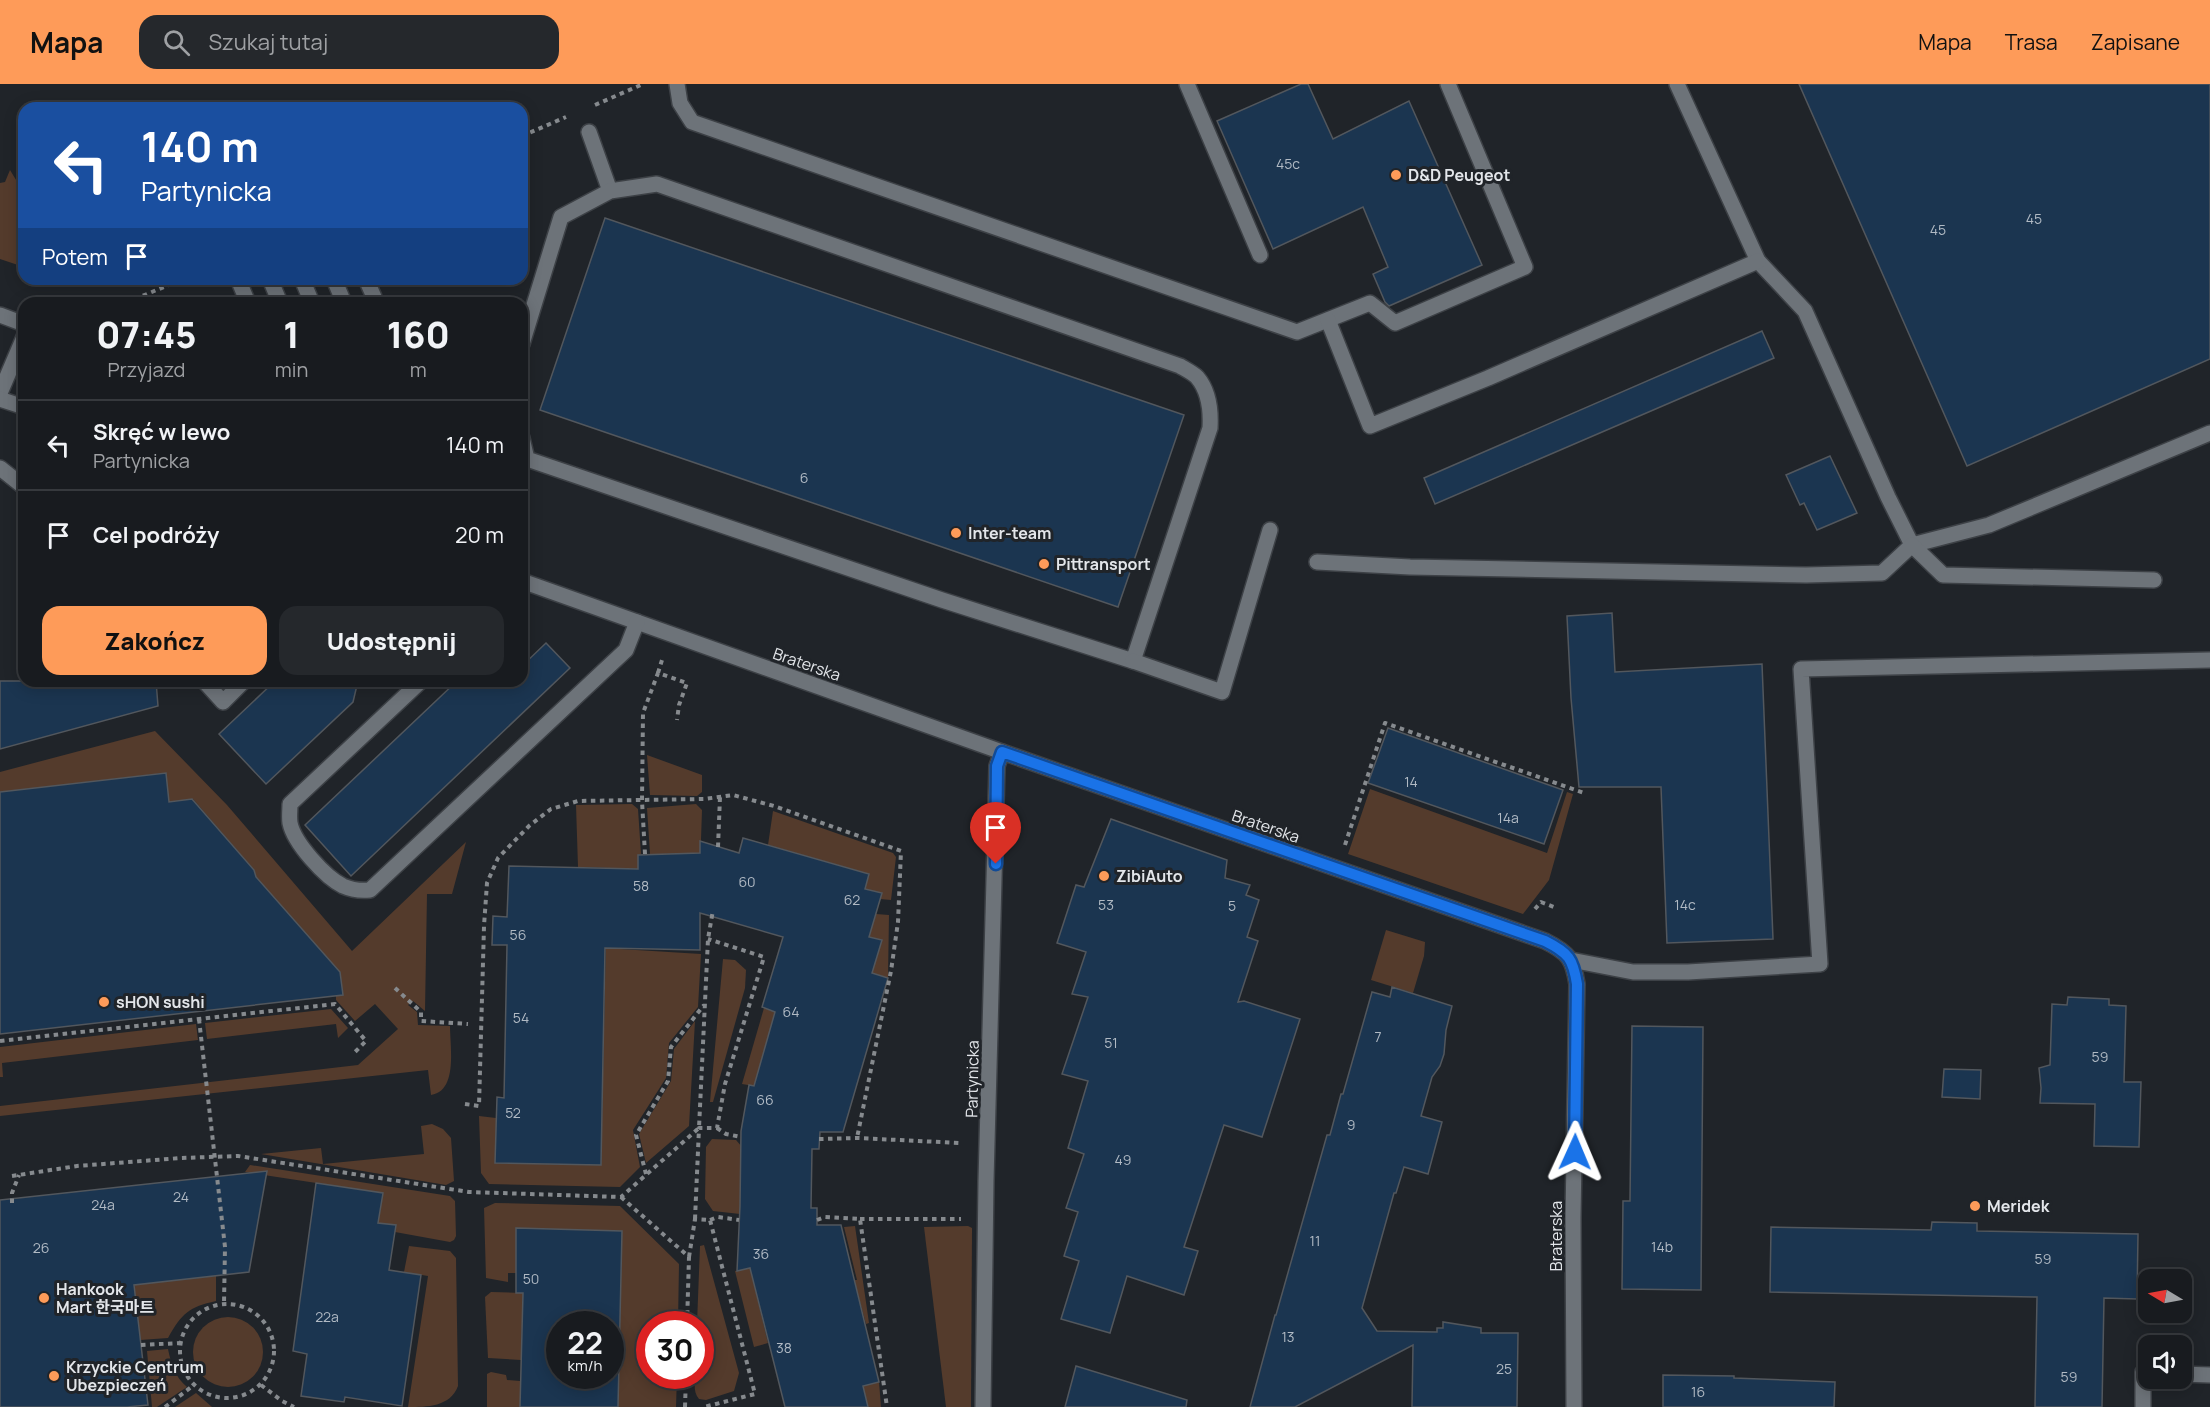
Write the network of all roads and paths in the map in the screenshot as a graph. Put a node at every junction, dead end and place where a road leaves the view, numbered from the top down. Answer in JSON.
{"nodes":[{"id":1,"x":643,"y":84,"type":"edge"},
{"id":2,"x":677,"y":84,"type":"edge"},
{"id":3,"x":1187,"y":84,"type":"edge"},
{"id":4,"x":1448,"y":84,"type":"edge"},
{"id":5,"x":1677,"y":84,"type":"edge"},
{"id":6,"x":637,"y":87,"type":"dead end"},
{"id":7,"x":589,"y":132,"type":"dead end"},
{"id":8,"x":610,"y":191,"type":"junction"},
{"id":9,"x":1260,"y":255,"type":"dead end"},
{"id":10,"x":1758,"y":261,"type":"junction"},
{"id":11,"x":169,"y":285,"type":"edge"},
{"id":12,"x":369,"y":285,"type":"edge"},
{"id":13,"x":140,"y":297,"type":"edge"},
{"id":14,"x":374,"y":297,"type":"dead end"},
{"id":15,"x":0,"y":315,"type":"edge"},
{"id":16,"x":1328,"y":320,"type":"junction"},
{"id":17,"x":18,"y":322,"type":"edge"},
{"id":18,"x":528,"y":324,"type":"edge"},
{"id":19,"x":18,"y":351,"type":"edge"},
{"id":20,"x":0,"y":393,"type":"edge"},
{"id":21,"x":0,"y":399,"type":"edge"},
{"id":22,"x":18,"y":405,"type":"edge"},
{"id":23,"x":2210,"y":433,"type":"edge"},
{"id":24,"x":528,"y":459,"type":"edge"},
{"id":25,"x":0,"y":468,"type":"edge"},
{"id":26,"x":18,"y":482,"type":"edge"},
{"id":27,"x":1270,"y":530,"type":"dead end"},
{"id":28,"x":1912,"y":544,"type":"junction"},
{"id":29,"x":1317,"y":562,"type":"dead end"},
{"id":30,"x":2154,"y":580,"type":"dead end"},
{"id":31,"x":528,"y":582,"type":"edge"},
{"id":32,"x":637,"y":622,"type":"junction"},
{"id":33,"x":2210,"y":660,"type":"edge"},
{"id":34,"x":1133,"y":661,"type":"junction"},
{"id":35,"x":209,"y":687,"type":"edge"},
{"id":36,"x":238,"y":687,"type":"edge"},
{"id":37,"x":415,"y":687,"type":"edge"},
{"id":38,"x":677,"y":720,"type":"dead end"},
{"id":39,"x":1002,"y":752,"type":"junction"},
{"id":40,"x":1584,"y":793,"type":"dead end"},
{"id":41,"x":720,"y":797,"type":"junction"},
{"id":42,"x":642,"y":801,"type":"junction"},
{"id":43,"x":1350,"y":832,"type":"dead end"},
{"id":44,"x":718,"y":847,"type":"dead end"},
{"id":45,"x":645,"y":854,"type":"dead end"},
{"id":46,"x":1541,"y":902,"type":"dead end"},
{"id":47,"x":1554,"y":907,"type":"dead end"},
{"id":48,"x":713,"y":910,"type":"dead end"},
{"id":49,"x":708,"y":939,"type":"junction"},
{"id":50,"x":1571,"y":960,"type":"junction"},
{"id":51,"x":395,"y":988,"type":"dead end"},
{"id":52,"x":705,"y":1005,"type":"junction"},
{"id":53,"x":200,"y":1019,"type":"junction"},
{"id":54,"x":468,"y":1024,"type":"dead end"},
{"id":55,"x":0,"y":1041,"type":"edge"},
{"id":56,"x":354,"y":1053,"type":"dead end"},
{"id":57,"x":465,"y":1104,"type":"dead end"},
{"id":58,"x":699,"y":1128,"type":"junction"},
{"id":59,"x":717,"y":1128,"type":"junction"},
{"id":60,"x":741,"y":1137,"type":"dead end"},
{"id":61,"x":857,"y":1138,"type":"junction"},
{"id":62,"x":819,"y":1139,"type":"dead end"},
{"id":63,"x":970,"y":1143,"type":"dead end"},
{"id":64,"x":213,"y":1157,"type":"junction"},
{"id":65,"x":19,"y":1175,"type":"junction"},
{"id":66,"x":646,"y":1175,"type":"junction"},
{"id":67,"x":12,"y":1176,"type":"dead end"},
{"id":68,"x":621,"y":1197,"type":"junction"},
{"id":69,"x":12,"y":1203,"type":"dead end"},
{"id":70,"x":695,"y":1219,"type":"junction"},
{"id":71,"x":860,"y":1219,"type":"junction"},
{"id":72,"x":969,"y":1219,"type":"dead end"},
{"id":73,"x":710,"y":1220,"type":"junction"},
{"id":74,"x":739,"y":1220,"type":"dead end"},
{"id":75,"x":817,"y":1220,"type":"dead end"},
{"id":76,"x":689,"y":1257,"type":"junction"},
{"id":77,"x":224,"y":1304,"type":"junction"},
{"id":78,"x":687,"y":1311,"type":"edge"},
{"id":79,"x":181,"y":1343,"type":"junction"},
{"id":80,"x":141,"y":1345,"type":"dead end"},
{"id":81,"x":2192,"y":1374,"type":"edge"},
{"id":82,"x":2210,"y":1375,"type":"edge"},
{"id":83,"x":194,"y":1385,"type":"junction"},
{"id":84,"x":261,"y":1385,"type":"junction"},
{"id":85,"x":686,"y":1389,"type":"edge"},
{"id":86,"x":2143,"y":1389,"type":"edge"},
{"id":87,"x":165,"y":1407,"type":"edge"},
{"id":88,"x":294,"y":1407,"type":"edge"},
{"id":89,"x":685,"y":1407,"type":"edge"},
{"id":90,"x":704,"y":1407,"type":"edge"},
{"id":91,"x":887,"y":1407,"type":"edge"},
{"id":92,"x":983,"y":1407,"type":"edge"},
{"id":93,"x":1574,"y":1407,"type":"edge"},
{"id":94,"x":2143,"y":1407,"type":"edge"}],
"edges":[{"from":1,"to":6,"type":"path"},
{"from":2,"to":16,"type":"street"},
{"from":3,"to":9,"type":"street"},
{"from":4,"to":16,"type":"street"},
{"from":5,"to":10,"type":"street"},
{"from":7,"to":8,"type":"street"},
{"from":8,"to":18,"type":"street"},
{"from":8,"to":34,"type":"street"},
{"from":10,"to":16,"type":"street"},
{"from":10,"to":28,"type":"street"},
{"from":11,"to":13,"type":"path"},
{"from":12,"to":14,"type":"street"},
{"from":15,"to":17,"type":"street"},
{"from":19,"to":20,"type":"street"},
{"from":21,"to":22,"type":"street"},
{"from":23,"to":28,"type":"street"},
{"from":24,"to":34,"type":"street"},
{"from":25,"to":26,"type":"street"},
{"from":27,"to":34,"type":"street"},
{"from":28,"to":29,"type":"street"},
{"from":28,"to":30,"type":"street"},
{"from":31,"to":32,"type":"street","name":"Braterska"},
{"from":32,"to":37,"type":"street"},
{"from":32,"to":39,"type":"street","name":"Braterska"},
{"from":33,"to":50,"type":"street"},
{"from":35,"to":36,"type":"street"},
{"from":38,"to":42,"type":"path"},
{"from":39,"to":50,"type":"street","name":"Braterska"},
{"from":39,"to":92,"type":"street","name":"Partynicka"},
{"from":40,"to":43,"type":"path"},
{"from":41,"to":42,"type":"path"},
{"from":41,"to":44,"type":"path"},
{"from":41,"to":61,"type":"path"},
{"from":42,"to":45,"type":"path"},
{"from":42,"to":57,"type":"path"},
{"from":46,"to":47,"type":"path"},
{"from":48,"to":49,"type":"path"},
{"from":49,"to":52,"type":"path"},
{"from":49,"to":59,"type":"path"},
{"from":50,"to":93,"type":"street","name":"Braterska"},
{"from":51,"to":54,"type":"path"},
{"from":52,"to":58,"type":"path"},
{"from":52,"to":66,"type":"path"},
{"from":53,"to":55,"type":"path"},
{"from":53,"to":56,"type":"path"},
{"from":53,"to":64,"type":"path"},
{"from":58,"to":59,"type":"path"},
{"from":58,"to":66,"type":"path"},
{"from":58,"to":70,"type":"path"},
{"from":59,"to":60,"type":"path"},
{"from":61,"to":62,"type":"path"},
{"from":61,"to":63,"type":"path"},
{"from":64,"to":65,"type":"path"},
{"from":64,"to":68,"type":"path"},
{"from":64,"to":77,"type":"path"},
{"from":65,"to":67,"type":"path"},
{"from":65,"to":69,"type":"path"},
{"from":66,"to":68,"type":"path"},
{"from":68,"to":76,"type":"path"},
{"from":70,"to":73,"type":"path"},
{"from":70,"to":76,"type":"path"},
{"from":71,"to":72,"type":"path"},
{"from":71,"to":75,"type":"path"},
{"from":71,"to":91,"type":"path"},
{"from":73,"to":74,"type":"path"},
{"from":73,"to":90,"type":"path"},
{"from":76,"to":78,"type":"path"},
{"from":77,"to":79,"type":"path"},
{"from":77,"to":84,"type":"path"},
{"from":79,"to":80,"type":"path"},
{"from":79,"to":83,"type":"path"},
{"from":81,"to":82,"type":"street"},
{"from":83,"to":84,"type":"path"},
{"from":83,"to":87,"type":"path"},
{"from":84,"to":88,"type":"path"},
{"from":85,"to":89,"type":"path"},
{"from":86,"to":94,"type":"street"}]}
